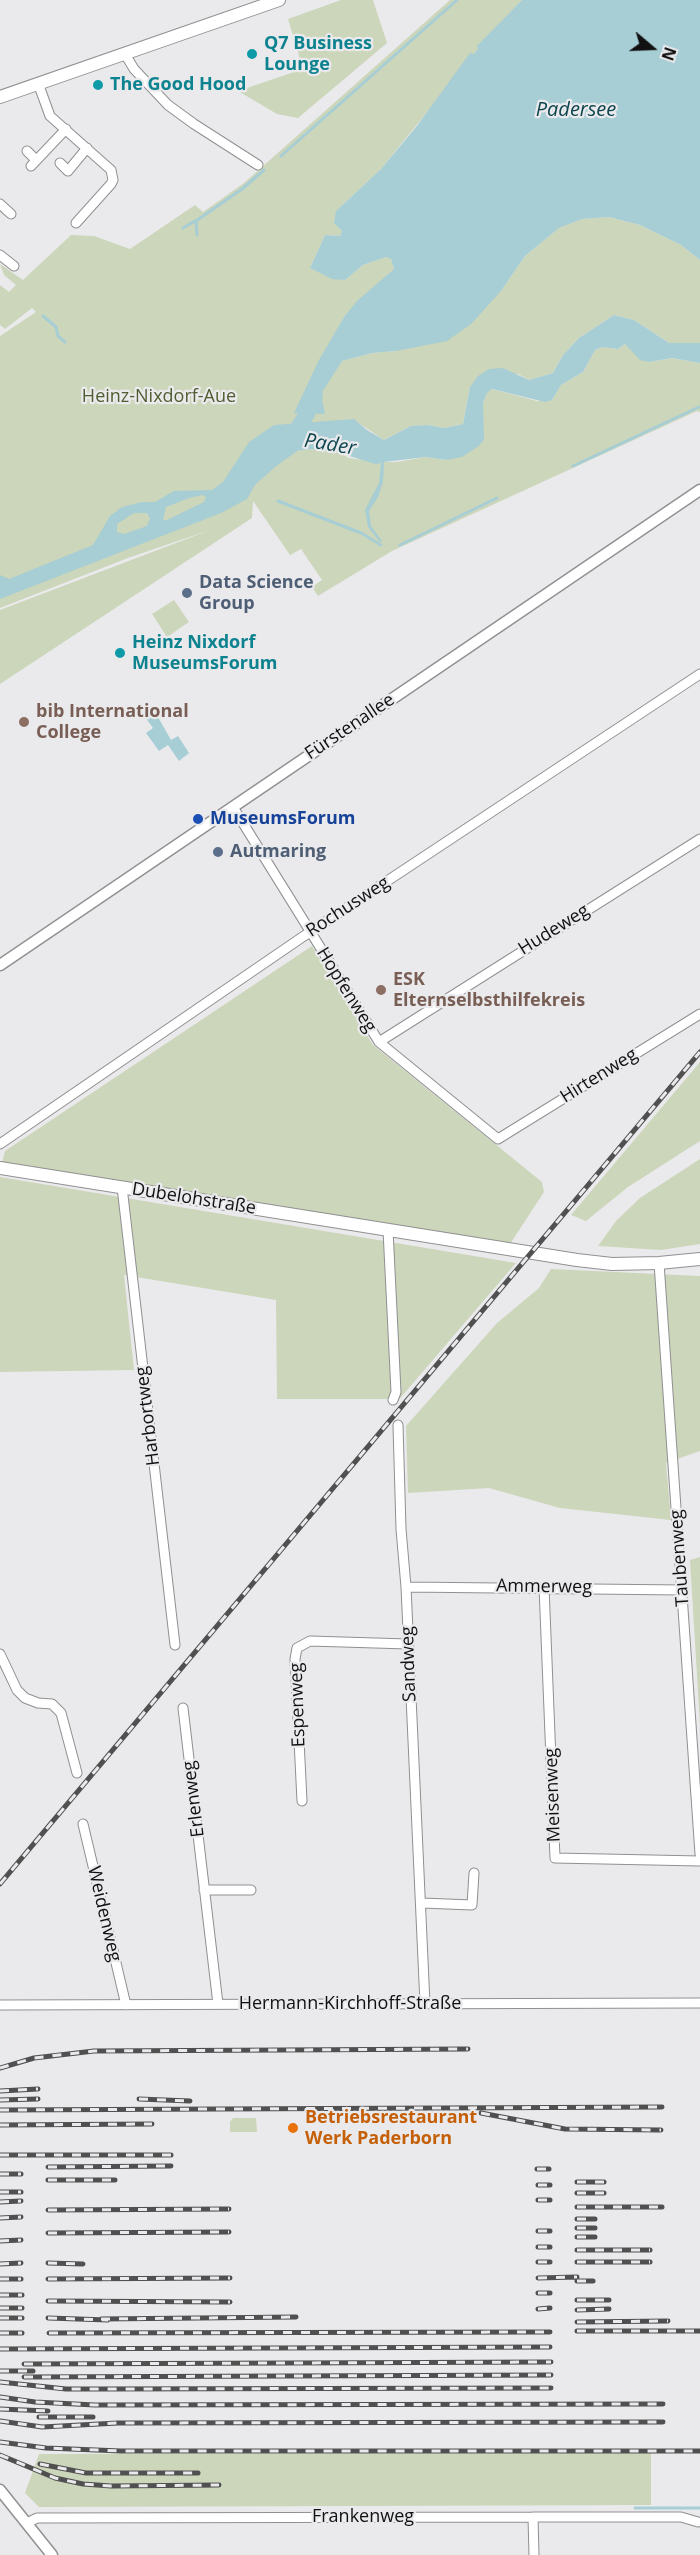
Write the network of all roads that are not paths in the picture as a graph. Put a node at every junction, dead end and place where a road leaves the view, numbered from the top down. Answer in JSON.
{"nodes":[{"id":1,"x":279,"y":0,"type":"edge"},
{"id":2,"x":255,"y":4,"type":"edge"},
{"id":3,"x":125,"y":54,"type":"junction"},
{"id":4,"x":38,"y":83,"type":"junction"},
{"id":5,"x":0,"y":97,"type":"edge"},
{"id":6,"x":66,"y":129,"type":"junction"},
{"id":7,"x":87,"y":148,"type":"junction"},
{"id":8,"x":27,"y":151,"type":"dead end"},
{"id":9,"x":60,"y":163,"type":"dead end"},
{"id":10,"x":258,"y":165,"type":"dead end"},
{"id":11,"x":0,"y":204,"type":"edge"},
{"id":12,"x":11,"y":214,"type":"dead end"},
{"id":13,"x":76,"y":223,"type":"dead end"},
{"id":14,"x":0,"y":255,"type":"edge"},
{"id":15,"x":14,"y":266,"type":"dead end"},
{"id":16,"x":700,"y":490,"type":"edge"},
{"id":17,"x":700,"y":674,"type":"edge"},
{"id":18,"x":233,"y":807,"type":"junction"},
{"id":19,"x":700,"y":839,"type":"edge"},
{"id":20,"x":310,"y":932,"type":"junction"},
{"id":21,"x":0,"y":965,"type":"edge"},
{"id":22,"x":700,"y":1014,"type":"edge"},
{"id":23,"x":379,"y":1042,"type":"junction"},
{"id":24,"x":498,"y":1139,"type":"joint"},
{"id":25,"x":0,"y":1144,"type":"edge"},
{"id":26,"x":0,"y":1168,"type":"edge"},
{"id":27,"x":122,"y":1187,"type":"junction"},
{"id":28,"x":388,"y":1230,"type":"junction"},
{"id":29,"x":700,"y":1259,"type":"edge"},
{"id":30,"x":659,"y":1263,"type":"junction"},
{"id":31,"x":393,"y":1400,"type":"dead end"},
{"id":32,"x":398,"y":1425,"type":"dead end"},
{"id":33,"x":406,"y":1587,"type":"junction"},
{"id":34,"x":544,"y":1587,"type":"junction"},
{"id":35,"x":682,"y":1590,"type":"junction"},
{"id":36,"x":408,"y":1644,"type":"junction"},
{"id":37,"x":175,"y":1645,"type":"dead end"},
{"id":38,"x":0,"y":1653,"type":"edge"},
{"id":39,"x":183,"y":1708,"type":"dead end"},
{"id":40,"x":77,"y":1773,"type":"dead end"},
{"id":41,"x":698,"y":1800,"type":"edge"},
{"id":42,"x":302,"y":1801,"type":"dead end"},
{"id":43,"x":83,"y":1824,"type":"dead end"},
{"id":44,"x":700,"y":1854,"type":"edge"},
{"id":45,"x":700,"y":1861,"type":"edge"},
{"id":46,"x":474,"y":1873,"type":"dead end"},
{"id":47,"x":204,"y":1890,"type":"junction"},
{"id":48,"x":251,"y":1890,"type":"dead end"},
{"id":49,"x":422,"y":1903,"type":"junction"},
{"id":50,"x":700,"y":2002,"type":"edge"},
{"id":51,"x":126,"y":2004,"type":"junction"},
{"id":52,"x":218,"y":2004,"type":"junction"},
{"id":53,"x":425,"y":2004,"type":"junction"},
{"id":54,"x":0,"y":2005,"type":"edge"},
{"id":55,"x":0,"y":2490,"type":"edge"},
{"id":56,"x":533,"y":2517,"type":"junction"},
{"id":57,"x":698,"y":2522,"type":"dead end"},
{"id":58,"x":27,"y":2523,"type":"junction"},
{"id":59,"x":52,"y":2555,"type":"edge"},
{"id":60,"x":534,"y":2555,"type":"edge"}],
"edges":[{"from":1,"to":2,"type":"main road"},
{"from":2,"to":3,"type":"main road"},
{"from":3,"to":4,"type":"main road"},
{"from":3,"to":10,"type":"street"},
{"from":4,"to":5,"type":"main road"},
{"from":4,"to":6,"type":"street"},
{"from":6,"to":7,"type":"street"},
{"from":6,"to":8,"type":"street"},
{"from":7,"to":9,"type":"street"},
{"from":7,"to":13,"type":"street"},
{"from":11,"to":12,"type":"street"},
{"from":14,"to":15,"type":"street"},
{"from":16,"to":18,"type":"street","name":"Fürstenallee"},
{"from":17,"to":20,"type":"street","name":"Rochusweg"},
{"from":18,"to":20,"type":"street","name":"Hopfenweg"},
{"from":18,"to":21,"type":"street","name":"Fürstenallee"},
{"from":19,"to":23,"type":"street","name":"Hudeweg"},
{"from":20,"to":23,"type":"street","name":"Hopfenweg"},
{"from":20,"to":25,"type":"street","name":"Rochusweg"},
{"from":22,"to":24,"type":"street","name":"Hirtenweg"},
{"from":23,"to":24,"type":"street","name":"Hopfenweg"},
{"from":26,"to":27,"type":"main road","name":"Dubelohstraße"},
{"from":27,"to":28,"type":"main road","name":"Dubelohstraße"},
{"from":27,"to":37,"type":"street","name":"Harbortweg"},
{"from":28,"to":30,"type":"main road","name":"Dubelohstraße"},
{"from":28,"to":31,"type":"street"},
{"from":29,"to":30,"type":"main road","name":"Dubelohstraße"},
{"from":30,"to":35,"type":"street","name":"Taubenweg"},
{"from":32,"to":33,"type":"street","name":"Sandweg"},
{"from":33,"to":34,"type":"street","name":"Ammerweg"},
{"from":33,"to":36,"type":"street","name":"Sandweg"},
{"from":34,"to":35,"type":"street","name":"Ammerweg"},
{"from":34,"to":45,"type":"street","name":"Meisenweg"},
{"from":35,"to":41,"type":"street","name":"Taubenweg"},
{"from":36,"to":42,"type":"street","name":"Espenweg"},
{"from":36,"to":49,"type":"street","name":"Sandweg"},
{"from":38,"to":40,"type":"street"},
{"from":39,"to":47,"type":"street","name":"Erlenweg"},
{"from":41,"to":44,"type":"street","name":"Taubenweg"},
{"from":43,"to":51,"type":"street","name":"Weidenweg"},
{"from":46,"to":49,"type":"street"},
{"from":47,"to":48,"type":"street"},
{"from":47,"to":52,"type":"street","name":"Erlenweg"},
{"from":49,"to":53,"type":"street","name":"Sandweg"},
{"from":50,"to":53,"type":"street","name":"Hermann-Kirchhoff-Straße"},
{"from":51,"to":52,"type":"street","name":"Hermann-Kirchhoff-Straße"},
{"from":51,"to":54,"type":"street","name":"Hermann-Kirchhoff-Straße"},
{"from":52,"to":53,"type":"street","name":"Hermann-Kirchhoff-Straße"},
{"from":55,"to":58,"type":"street"},
{"from":56,"to":57,"type":"street","name":"Frankenweg"},
{"from":56,"to":58,"type":"street","name":"Frankenweg"},
{"from":56,"to":60,"type":"street"},
{"from":58,"to":59,"type":"street"}]}
